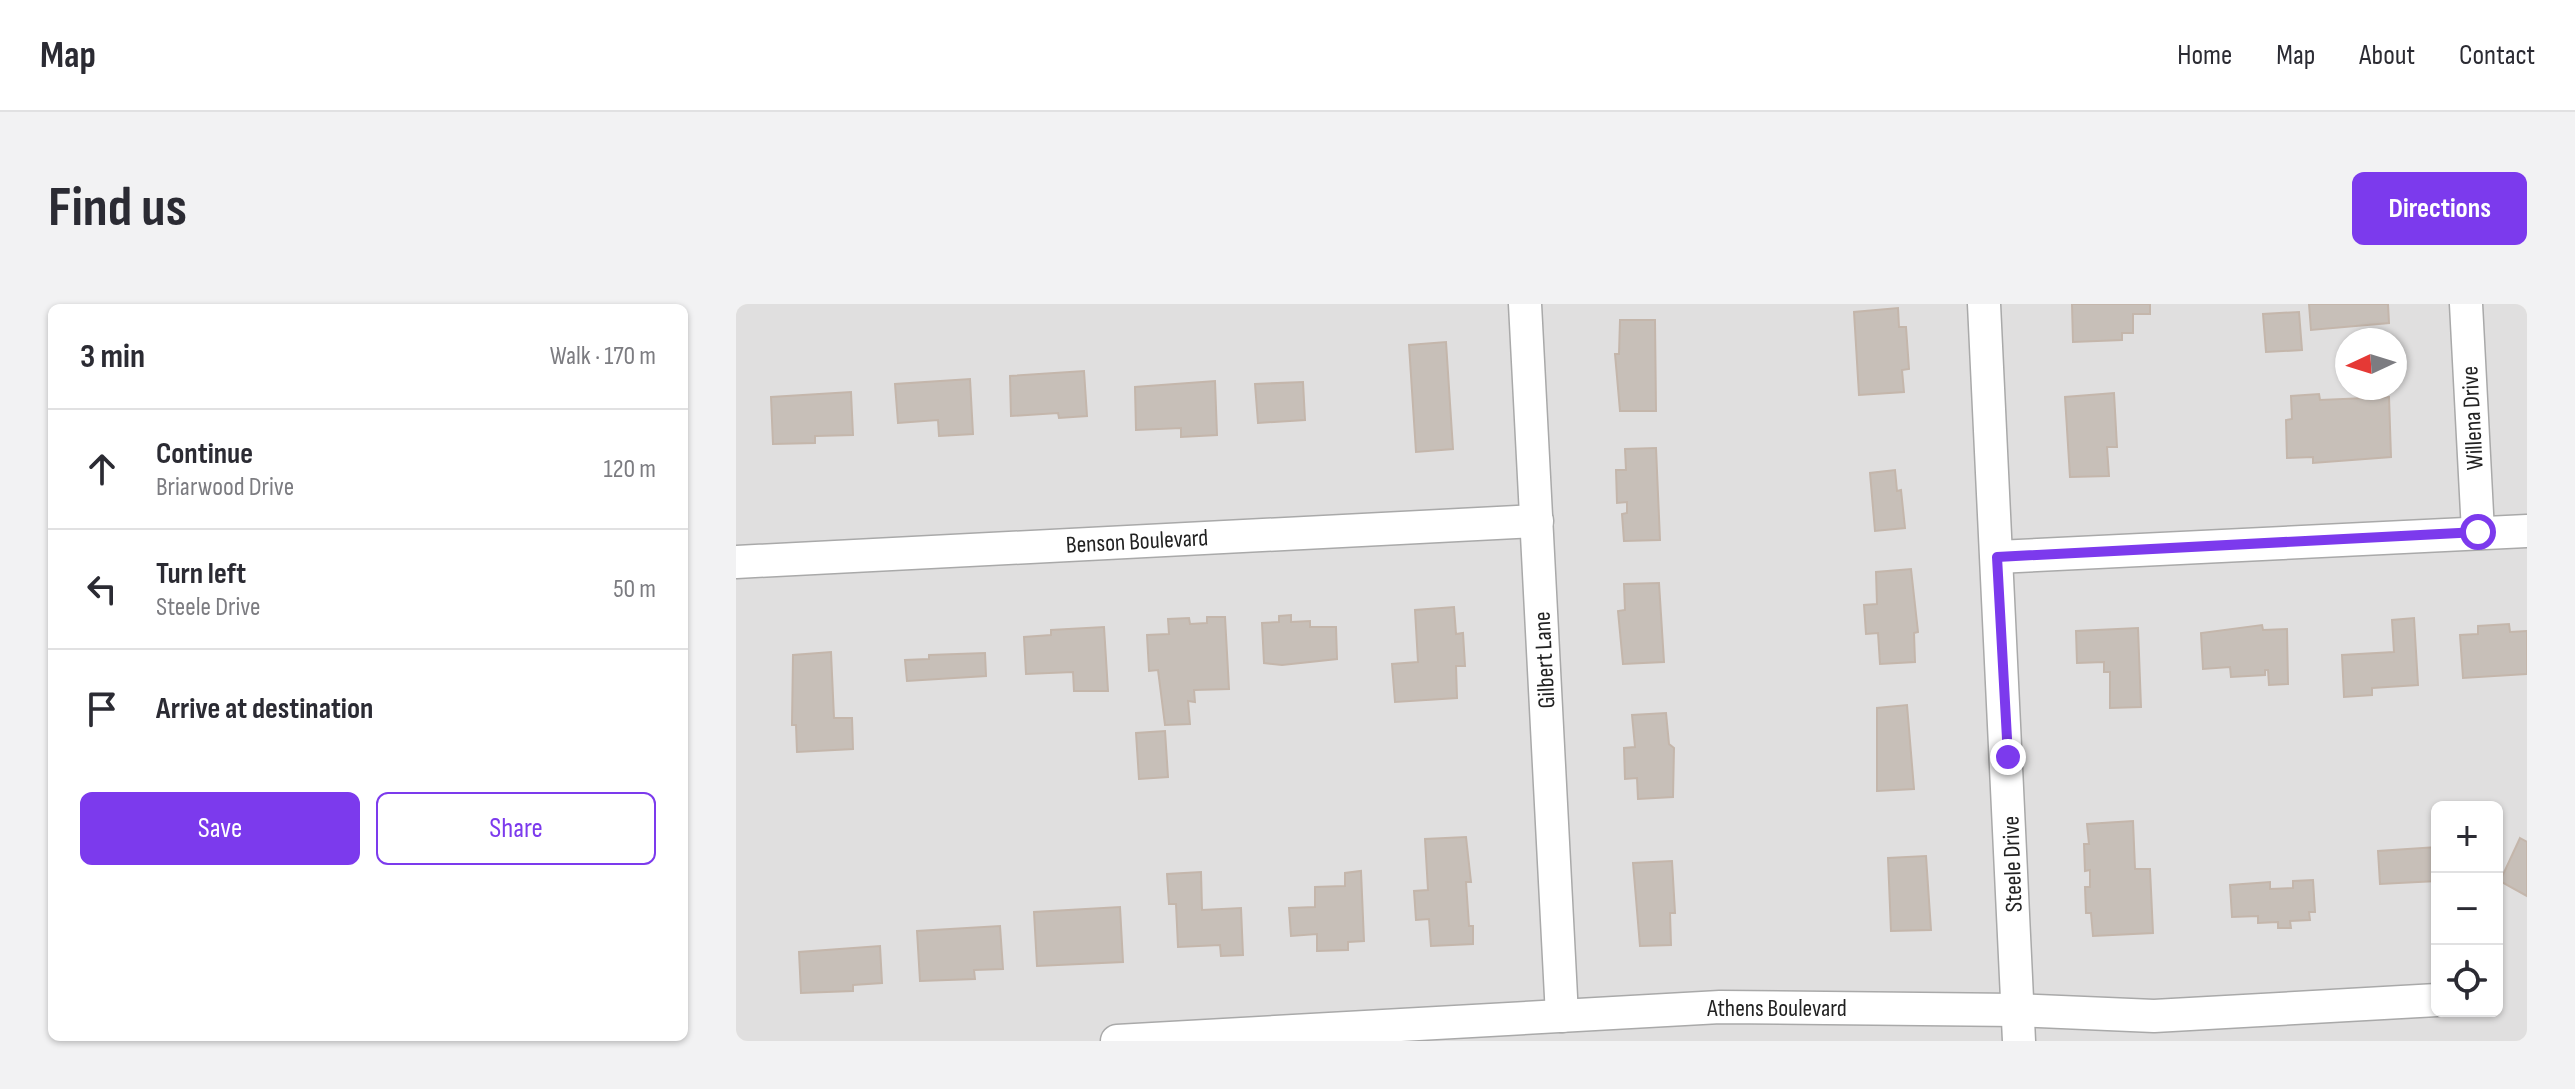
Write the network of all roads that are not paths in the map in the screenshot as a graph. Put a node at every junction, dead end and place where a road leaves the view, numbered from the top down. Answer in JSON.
{"nodes":[{"id":1,"x":1525,"y":304,"type":"edge"},
{"id":2,"x":1984,"y":304,"type":"edge"},
{"id":3,"x":2466,"y":304,"type":"edge"},
{"id":4,"x":1537,"y":521,"type":"junction"},
{"id":5,"x":2527,"y":531,"type":"edge"},
{"id":6,"x":2478,"y":532,"type":"junction"},
{"id":7,"x":1997,"y":557,"type":"junction"},
{"id":8,"x":736,"y":562,"type":"edge"},
{"id":9,"x":2431,"y":1000,"type":"edge"},
{"id":10,"x":1562,"y":1016,"type":"junction"},
{"id":11,"x":2018,"y":1026,"type":"edge"},
{"id":12,"x":1117,"y":1041,"type":"edge"}],
"edges":[{"from":1,"to":4,"type":"street","name":"Gilbert Lane"},
{"from":2,"to":7,"type":"street","name":"Steele Drive"},
{"from":3,"to":6,"type":"street","name":"Willena Drive"},
{"from":4,"to":8,"type":"street","name":"Benson Boulevard"},
{"from":4,"to":10,"type":"street","name":"Gilbert Lane"},
{"from":5,"to":6,"type":"street"},
{"from":6,"to":7,"type":"street"},
{"from":7,"to":11,"type":"street","name":"Steele Drive"},
{"from":9,"to":11,"type":"street","name":"Athens Boulevard"},
{"from":10,"to":11,"type":"street","name":"Athens Boulevard"},
{"from":10,"to":12,"type":"street","name":"Athens Boulevard"}]}
